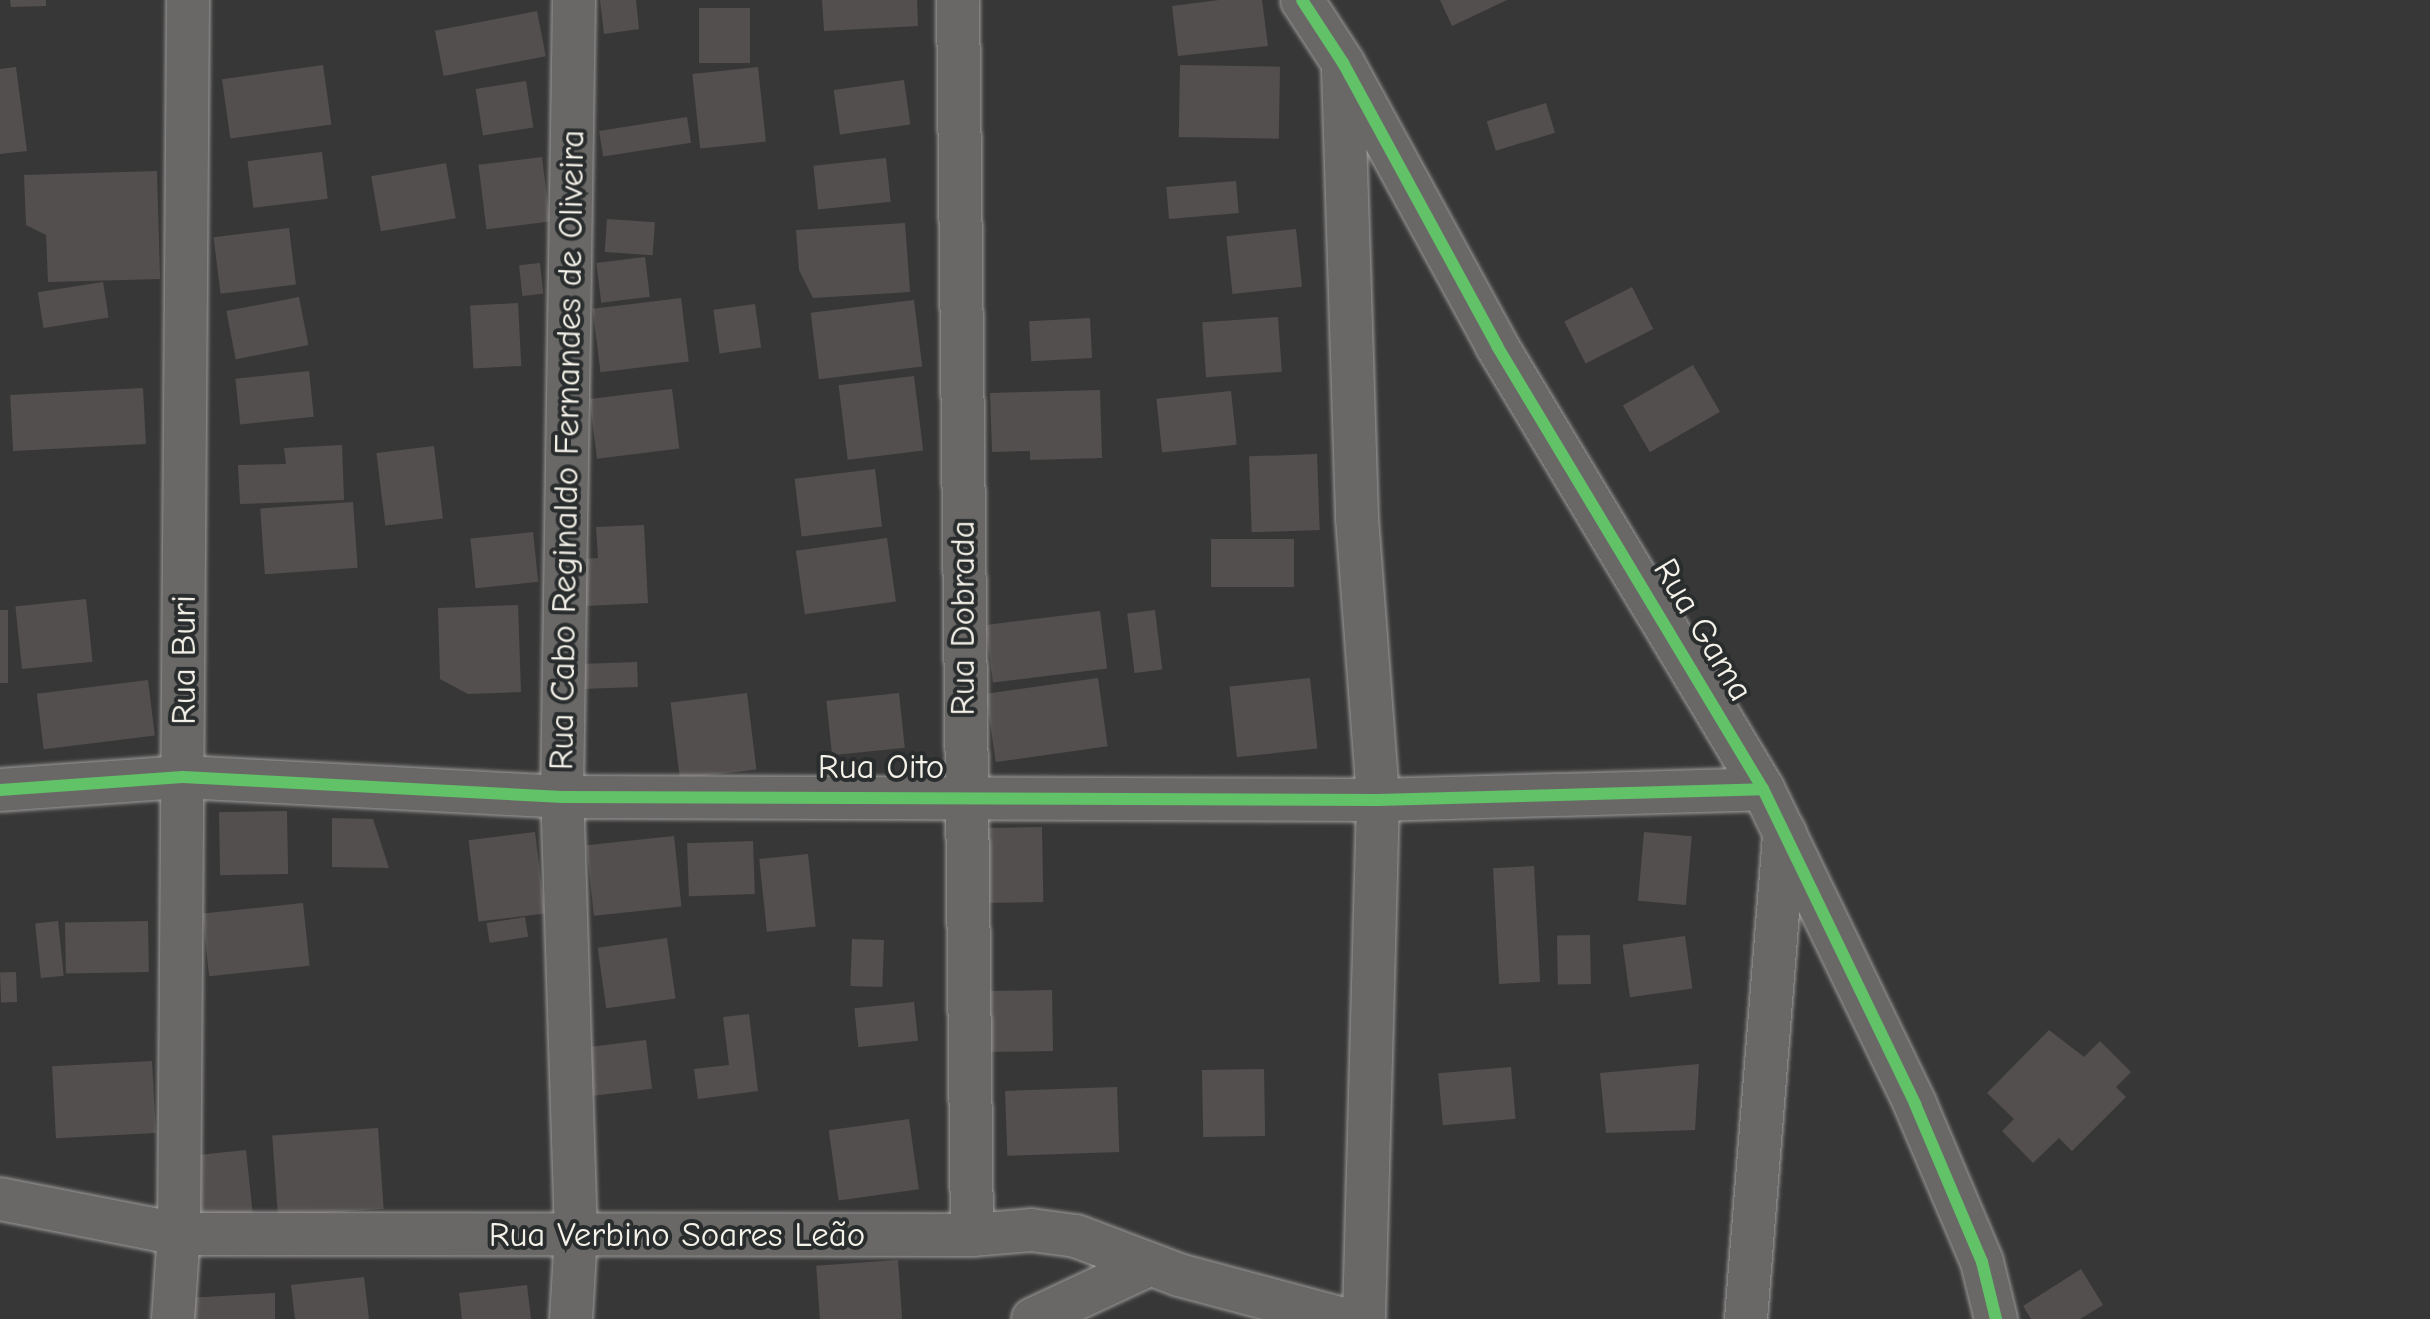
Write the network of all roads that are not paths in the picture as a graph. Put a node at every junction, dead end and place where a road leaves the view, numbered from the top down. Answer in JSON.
{"nodes":[{"id":1,"x":188,"y":0,"type":"edge"},
{"id":2,"x":574,"y":0,"type":"edge"},
{"id":3,"x":958,"y":0,"type":"edge"},
{"id":4,"x":1302,"y":0,"type":"edge"},
{"id":5,"x":1343,"y":63,"type":"junction"},
{"id":6,"x":183,"y":778,"type":"junction"},
{"id":7,"x":0,"y":790,"type":"edge"},
{"id":8,"x":1763,"y":790,"type":"junction"},
{"id":9,"x":964,"y":796,"type":"junction"},
{"id":10,"x":562,"y":798,"type":"junction"},
{"id":11,"x":1378,"y":800,"type":"junction"},
{"id":12,"x":1784,"y":830,"type":"junction"},
{"id":13,"x":0,"y":1198,"type":"edge"},
{"id":14,"x":179,"y":1234,"type":"junction"},
{"id":15,"x":576,"y":1235,"type":"junction"},
{"id":16,"x":972,"y":1235,"type":"junction"},
{"id":17,"x":1148,"y":1265,"type":"junction"},
{"id":18,"x":1287,"y":1311,"type":"edge"},
{"id":19,"x":173,"y":1319,"type":"edge"},
{"id":20,"x":572,"y":1319,"type":"edge"},
{"id":21,"x":1034,"y":1319,"type":"edge"},
{"id":22,"x":1343,"y":1319,"type":"edge"},
{"id":23,"x":1364,"y":1319,"type":"edge"},
{"id":24,"x":1746,"y":1319,"type":"edge"},
{"id":25,"x":1996,"y":1319,"type":"edge"}],
"edges":[{"from":1,"to":6,"type":"street","name":"Rua Buri"},
{"from":2,"to":10,"type":"street","name":"Rua Cabo Reginaldo Fernandes de Oliveira"},
{"from":3,"to":9,"type":"street","name":"Rua Dobrada"},
{"from":4,"to":5,"type":"street","name":"Rua Gama"},
{"from":5,"to":8,"type":"street","name":"Rua Gama"},
{"from":5,"to":11,"type":"street"},
{"from":6,"to":7,"type":"street","name":"Rua Oito"},
{"from":6,"to":10,"type":"street","name":"Rua Oito"},
{"from":6,"to":14,"type":"street","name":"Rua Buri"},
{"from":8,"to":11,"type":"street","name":"Rua Oito"},
{"from":8,"to":12,"type":"street","name":"Rua Gama"},
{"from":9,"to":10,"type":"street","name":"Rua Oito"},
{"from":9,"to":11,"type":"street","name":"Rua Oito"},
{"from":9,"to":16,"type":"street","name":"Rua Dobrada"},
{"from":10,"to":15,"type":"street","name":"Rua Cabo Reginaldo Fernandes de Oliveira"},
{"from":11,"to":23,"type":"street"},
{"from":12,"to":24,"type":"street"},
{"from":12,"to":25,"type":"street","name":"Rua Gama"},
{"from":13,"to":14,"type":"street","name":"Rua Verbino Soares Leão"},
{"from":14,"to":15,"type":"street","name":"Rua Verbino Soares Leão"},
{"from":14,"to":19,"type":"street","name":"Rua Buri"},
{"from":15,"to":16,"type":"street","name":"Rua Verbino Soares Leão"},
{"from":15,"to":20,"type":"street","name":"Rua Cabo Reginaldo Fernandes de Oliveira"},
{"from":16,"to":17,"type":"street","name":"Rua Verbino Soares Leão"},
{"from":17,"to":18,"type":"street","name":"Rua Verbino Soares Leão"},
{"from":17,"to":21,"type":"street"},
{"from":18,"to":22,"type":"street","name":"Rua Verbino Soares Leão"}]}
